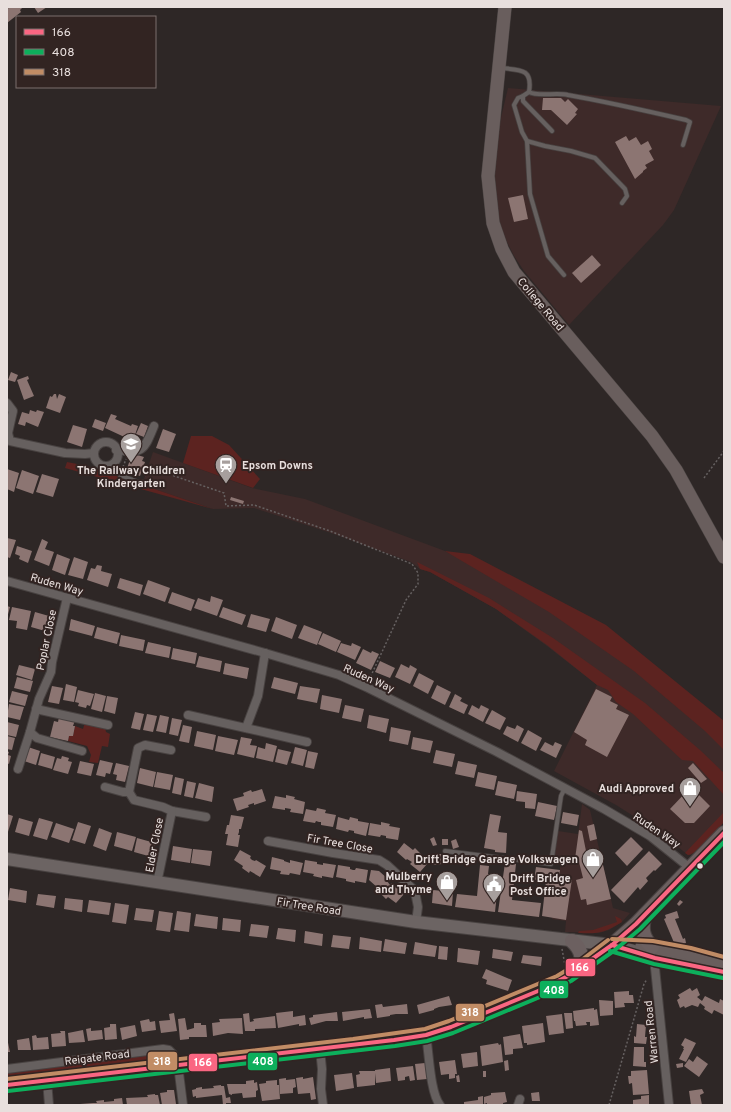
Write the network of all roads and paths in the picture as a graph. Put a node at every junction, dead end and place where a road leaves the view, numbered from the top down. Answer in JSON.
{"nodes":[{"id":1,"x":505,"y":7,"type":"edge"},
{"id":2,"x":499,"y":68,"type":"junction"},
{"id":3,"x":528,"y":92,"type":"junction"},
{"id":4,"x":523,"y":96,"type":"junction"},
{"id":5,"x":552,"y":131,"type":"dead end"},
{"id":6,"x":527,"y":141,"type":"junction"},
{"id":7,"x":683,"y":145,"type":"dead end"},
{"id":8,"x":622,"y":203,"type":"dead end"},
{"id":9,"x":564,"y":275,"type":"dead end"},
{"id":10,"x":7,"y":403,"type":"edge"},
{"id":11,"x":154,"y":426,"type":"dead end"},
{"id":12,"x":119,"y":450,"type":"junction"},
{"id":13,"x":724,"y":451,"type":"edge"},
{"id":14,"x":94,"y":453,"type":"junction"},
{"id":15,"x":113,"y":464,"type":"junction"},
{"id":16,"x":122,"y":472,"type":"dead end"},
{"id":17,"x":704,"y":478,"type":"dead end"},
{"id":18,"x":143,"y":482,"type":"joint"},
{"id":19,"x":224,"y":490,"type":"dead end"},
{"id":20,"x":222,"y":493,"type":"junction"},
{"id":21,"x":339,"y":530,"type":"dead end"},
{"id":22,"x":338,"y":534,"type":"junction"},
{"id":23,"x":724,"y":557,"type":"edge"},
{"id":24,"x":7,"y":581,"type":"edge"},
{"id":25,"x":67,"y":598,"type":"junction"},
{"id":26,"x":265,"y":653,"type":"junction"},
{"id":27,"x":366,"y":687,"type":"junction"},
{"id":28,"x":36,"y":709,"type":"junction"},
{"id":29,"x":188,"y":715,"type":"dead end"},
{"id":30,"x":108,"y":725,"type":"dead end"},
{"id":31,"x":246,"y":728,"type":"junction"},
{"id":32,"x":30,"y":732,"type":"junction"},
{"id":33,"x":307,"y":742,"type":"dead end"},
{"id":34,"x":171,"y":750,"type":"dead end"},
{"id":35,"x":82,"y":751,"type":"dead end"},
{"id":36,"x":18,"y":769,"type":"dead end"},
{"id":37,"x":105,"y":787,"type":"dead end"},
{"id":38,"x":565,"y":787,"type":"junction"},
{"id":39,"x":129,"y":792,"type":"junction"},
{"id":40,"x":172,"y":811,"type":"junction"},
{"id":41,"x":206,"y":817,"type":"dead end"},
{"id":42,"x":724,"y":833,"type":"edge"},
{"id":43,"x":268,"y":841,"type":"dead end"},
{"id":44,"x":445,"y":851,"type":"dead end"},
{"id":45,"x":7,"y":859,"type":"edge"},
{"id":46,"x":690,"y":868,"type":"junction"},
{"id":47,"x":157,"y":883,"type":"junction"},
{"id":48,"x":645,"y":915,"type":"junction"},
{"id":49,"x":416,"y":922,"type":"junction"},
{"id":50,"x":566,"y":940,"type":"junction"},
{"id":51,"x":612,"y":945,"type":"junction"},
{"id":52,"x":654,"y":957,"type":"junction"},
{"id":53,"x":724,"y":963,"type":"edge"},
{"id":54,"x":724,"y":972,"type":"edge"},
{"id":55,"x":573,"y":973,"type":"junction"},
{"id":56,"x":426,"y":1035,"type":"junction"},
{"id":57,"x":320,"y":1049,"type":"junction"},
{"id":58,"x":176,"y":1066,"type":"junction"},
{"id":59,"x":7,"y":1069,"type":"edge"},
{"id":60,"x":47,"y":1080,"type":"junction"},
{"id":61,"x":7,"y":1085,"type":"edge"},
{"id":62,"x":49,"y":1105,"type":"edge"},
{"id":63,"x":183,"y":1105,"type":"edge"},
{"id":64,"x":323,"y":1105,"type":"edge"},
{"id":65,"x":440,"y":1105,"type":"edge"},
{"id":66,"x":609,"y":1105,"type":"edge"},
{"id":67,"x":670,"y":1105,"type":"edge"}],
"edges":[{"from":1,"to":2,"type":"main road","name":"College Road"},
{"from":2,"to":3,"type":"lane"},
{"from":2,"to":23,"type":"main road","name":"College Road"},
{"from":3,"to":4,"type":"lane"},
{"from":3,"to":7,"type":"lane"},
{"from":4,"to":5,"type":"lane"},
{"from":4,"to":6,"type":"lane"},
{"from":6,"to":8,"type":"lane"},
{"from":6,"to":9,"type":"lane"},
{"from":10,"to":14,"type":"street"},
{"from":11,"to":12,"type":"street"},
{"from":12,"to":14,"type":"street"},
{"from":12,"to":15,"type":"street"},
{"from":12,"to":16,"type":"path"},
{"from":13,"to":17,"type":"path"},
{"from":14,"to":15,"type":"street"},
{"from":15,"to":18,"type":"lane"},
{"from":18,"to":20,"type":"path"},
{"from":19,"to":20,"type":"path"},
{"from":20,"to":22,"type":"path"},
{"from":21,"to":22,"type":"path"},
{"from":22,"to":27,"type":"path"},
{"from":24,"to":25,"type":"street","name":"Ruden Way"},
{"from":25,"to":26,"type":"street","name":"Ruden Way"},
{"from":25,"to":28,"type":"street","name":"Poplar Close"},
{"from":26,"to":27,"type":"street","name":"Ruden Way"},
{"from":26,"to":31,"type":"street"},
{"from":27,"to":38,"type":"street","name":"Ruden Way"},
{"from":28,"to":30,"type":"street"},
{"from":28,"to":32,"type":"street","name":"Poplar Close"},
{"from":29,"to":31,"type":"street"},
{"from":31,"to":33,"type":"street"},
{"from":32,"to":35,"type":"street"},
{"from":32,"to":36,"type":"street","name":"Poplar Close"},
{"from":34,"to":39,"type":"street"},
{"from":37,"to":39,"type":"street","name":"Elder Close"},
{"from":38,"to":44,"type":"lane"},
{"from":38,"to":46,"type":"street","name":"Ruden Way"},
{"from":39,"to":40,"type":"street","name":"Elder Close"},
{"from":40,"to":41,"type":"street","name":"Elder Close"},
{"from":40,"to":47,"type":"street","name":"Elder Close"},
{"from":42,"to":46,"type":"highway","name":"Reigate Road"},
{"from":43,"to":49,"type":"street","name":"Fir Tree Close"},
{"from":45,"to":47,"type":"main road","name":"Fir Tree Road"},
{"from":46,"to":48,"type":"highway","name":"Reigate Road"},
{"from":47,"to":49,"type":"main road","name":"Fir Tree Road"},
{"from":48,"to":51,"type":"highway","name":"Reigate Road"},
{"from":48,"to":52,"type":"highway"},
{"from":49,"to":50,"type":"main road","name":"Fir Tree Road"},
{"from":50,"to":51,"type":"main road","name":"Fir Tree Road"},
{"from":50,"to":55,"type":"path"},
{"from":50,"to":55,"type":"highway"},
{"from":51,"to":52,"type":"main road","name":"Fir Tree Road"},
{"from":51,"to":55,"type":"highway","name":"Reigate Road"},
{"from":52,"to":53,"type":"main road","name":"Fir Tree Road"},
{"from":52,"to":54,"type":"main road","name":"Fir Tree Road"},
{"from":52,"to":66,"type":"path"},
{"from":52,"to":67,"type":"street","name":"Warren Road"},
{"from":55,"to":56,"type":"highway","name":"Reigate Road"},
{"from":56,"to":57,"type":"highway","name":"Reigate Road"},
{"from":56,"to":65,"type":"street"},
{"from":57,"to":58,"type":"highway","name":"Reigate Road"},
{"from":57,"to":64,"type":"street"},
{"from":58,"to":59,"type":"street","name":"Reigate Road"},
{"from":58,"to":60,"type":"highway","name":"Reigate Road"},
{"from":58,"to":63,"type":"street"},
{"from":60,"to":61,"type":"highway","name":"Reigate Road"},
{"from":60,"to":62,"type":"street"}]}
